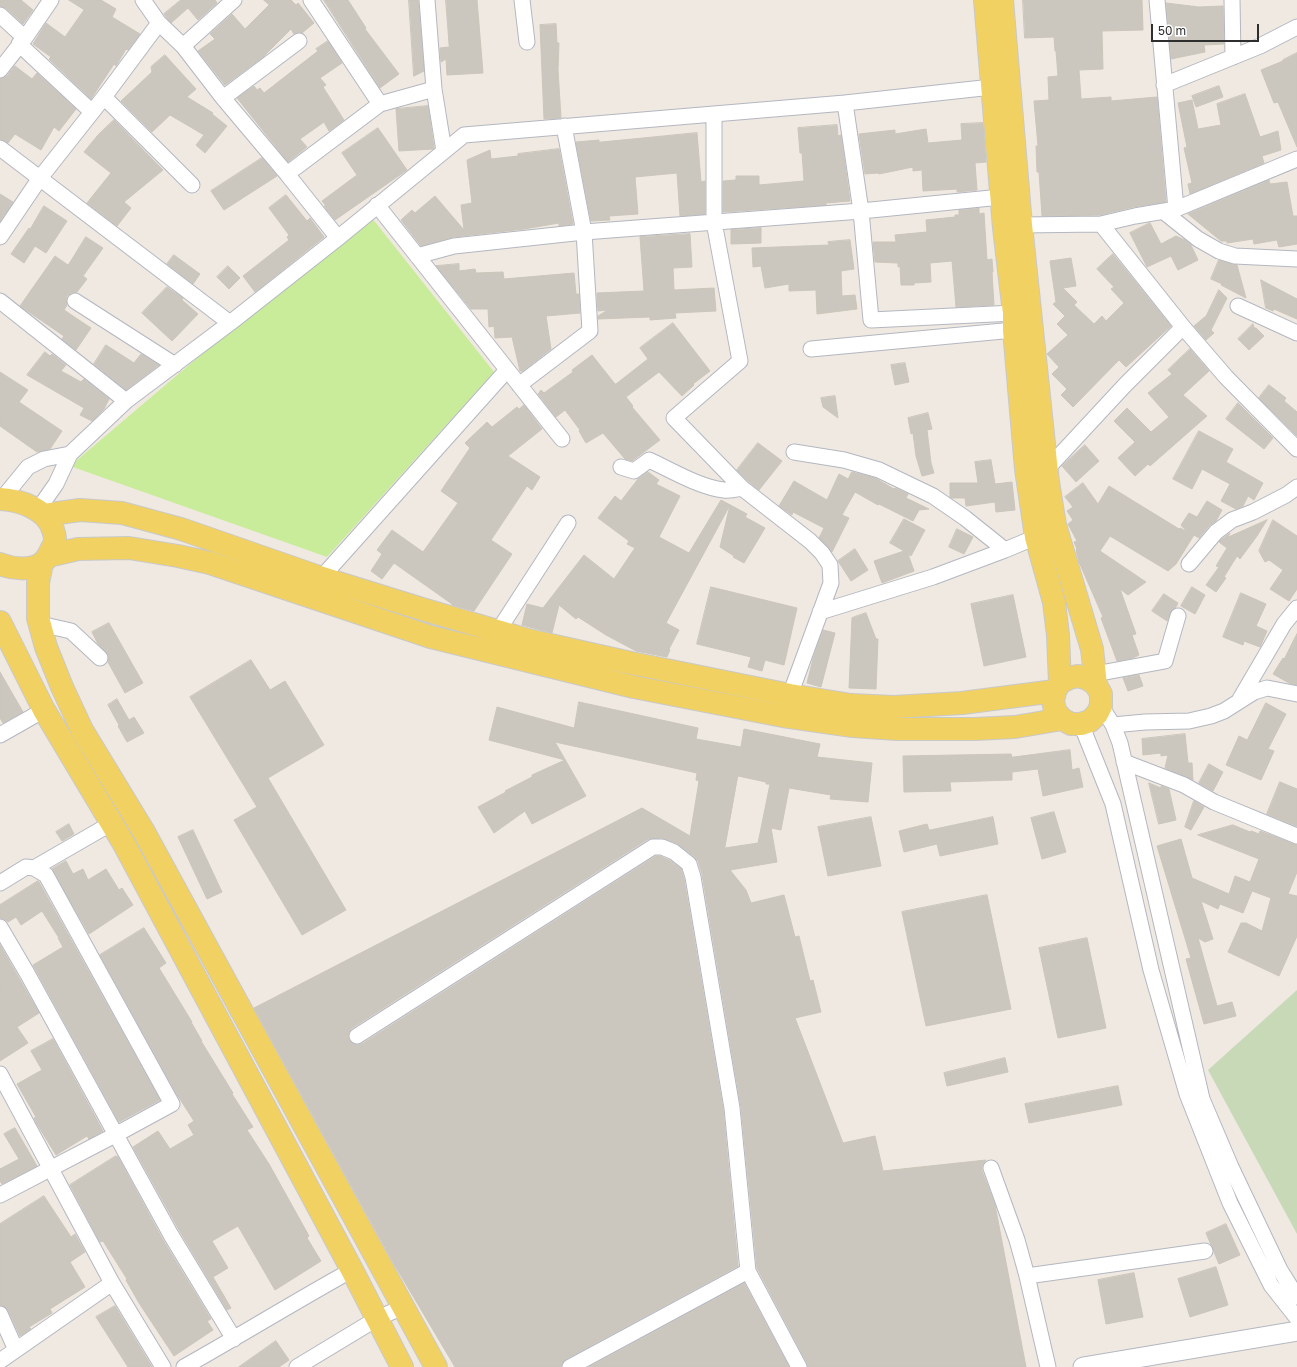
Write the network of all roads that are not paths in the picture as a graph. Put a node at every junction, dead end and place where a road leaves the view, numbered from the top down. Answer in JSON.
{"nodes":[{"id":1,"x":51,"y":0,"type":"edge"},
{"id":2,"x":234,"y":0,"type":"edge"},
{"id":3,"x":311,"y":0,"type":"edge"},
{"id":4,"x":427,"y":0,"type":"edge"},
{"id":5,"x":522,"y":0,"type":"edge"},
{"id":6,"x":985,"y":0,"type":"edge"},
{"id":7,"x":1002,"y":0,"type":"edge"},
{"id":8,"x":1157,"y":0,"type":"edge"},
{"id":9,"x":1232,"y":0,"type":"edge"},
{"id":10,"x":149,"y":2,"type":"edge"},
{"id":11,"x":0,"y":15,"type":"edge"},
{"id":12,"x":159,"y":23,"type":"junction"},
{"id":13,"x":1297,"y":27,"type":"edge"},
{"id":14,"x":22,"y":41,"type":"junction"},
{"id":15,"x":299,"y":41,"type":"dead end"},
{"id":16,"x":527,"y":42,"type":"dead end"},
{"id":17,"x":183,"y":46,"type":"junction"},
{"id":18,"x":1233,"y":57,"type":"junction"},
{"id":19,"x":0,"y":70,"type":"edge"},
{"id":20,"x":1164,"y":84,"type":"junction"},
{"id":21,"x":992,"y":87,"type":"junction"},
{"id":22,"x":434,"y":89,"type":"junction"},
{"id":23,"x":104,"y":97,"type":"junction"},
{"id":24,"x":223,"y":98,"type":"junction"},
{"id":25,"x":846,"y":103,"type":"junction"},
{"id":26,"x":380,"y":104,"type":"junction"},
{"id":27,"x":92,"y":112,"type":"junction"},
{"id":28,"x":714,"y":114,"type":"junction"},
{"id":29,"x":564,"y":126,"type":"junction"},
{"id":30,"x":0,"y":148,"type":"edge"},
{"id":31,"x":444,"y":151,"type":"junction"},
{"id":32,"x":1297,"y":159,"type":"edge"},
{"id":33,"x":288,"y":174,"type":"junction"},
{"id":34,"x":40,"y":178,"type":"junction"},
{"id":35,"x":192,"y":185,"type":"dead end"},
{"id":36,"x":1001,"y":197,"type":"junction"},
{"id":37,"x":377,"y":205,"type":"junction"},
{"id":38,"x":861,"y":211,"type":"junction"},
{"id":39,"x":1170,"y":211,"type":"junction"},
{"id":40,"x":714,"y":222,"type":"junction"},
{"id":41,"x":1101,"y":224,"type":"junction"},
{"id":42,"x":1021,"y":225,"type":"junction"},
{"id":43,"x":584,"y":232,"type":"junction"},
{"id":44,"x":0,"y":237,"type":"edge"},
{"id":45,"x":338,"y":238,"type":"junction"},
{"id":46,"x":417,"y":256,"type":"junction"},
{"id":47,"x":1297,"y":259,"type":"edge"},
{"id":48,"x":0,"y":301,"type":"edge"},
{"id":49,"x":75,"y":301,"type":"dead end"},
{"id":50,"x":1238,"y":306,"type":"dead end"},
{"id":51,"x":1014,"y":321,"type":"junction"},
{"id":52,"x":230,"y":323,"type":"junction"},
{"id":53,"x":1183,"y":327,"type":"junction"},
{"id":54,"x":1297,"y":333,"type":"edge"},
{"id":55,"x":811,"y":349,"type":"dead end"},
{"id":56,"x":175,"y":365,"type":"junction"},
{"id":57,"x":507,"y":370,"type":"junction"},
{"id":58,"x":519,"y":385,"type":"junction"},
{"id":59,"x":126,"y":401,"type":"junction"},
{"id":60,"x":562,"y":439,"type":"dead end"},
{"id":61,"x":1297,"y":449,"type":"edge"},
{"id":62,"x":794,"y":452,"type":"dead end"},
{"id":63,"x":70,"y":454,"type":"junction"},
{"id":64,"x":621,"y":467,"type":"dead end"},
{"id":65,"x":1047,"y":469,"type":"junction"},
{"id":66,"x":1297,"y":487,"type":"edge"},
{"id":67,"x":742,"y":488,"type":"junction"},
{"id":68,"x":1,"y":499,"type":"edge"},
{"id":69,"x":41,"y":513,"type":"junction"},
{"id":70,"x":568,"y":523,"type":"dead end"},
{"id":71,"x":1036,"y":537,"type":"junction"},
{"id":72,"x":1005,"y":550,"type":"junction"},
{"id":73,"x":45,"y":559,"type":"junction"},
{"id":74,"x":0,"y":564,"type":"edge"},
{"id":75,"x":1189,"y":564,"type":"dead end"},
{"id":76,"x":322,"y":577,"type":"junction"},
{"id":77,"x":1297,"y":608,"type":"edge"},
{"id":78,"x":820,"y":612,"type":"junction"},
{"id":79,"x":1178,"y":616,"type":"dead end"},
{"id":80,"x":40,"y":624,"type":"junction"},
{"id":81,"x":498,"y":631,"type":"junction"},
{"id":82,"x":3,"y":634,"type":"edge"},
{"id":83,"x":100,"y":658,"type":"dead end"},
{"id":84,"x":1096,"y":680,"type":"junction"},
{"id":85,"x":1057,"y":687,"type":"junction"},
{"id":86,"x":1297,"y":694,"type":"edge"},
{"id":87,"x":790,"y":695,"type":"junction"},
{"id":88,"x":1238,"y":702,"type":"junction"},
{"id":89,"x":1101,"y":706,"type":"junction"},
{"id":90,"x":44,"y":710,"type":"junction"},
{"id":91,"x":1071,"y":722,"type":"junction"},
{"id":92,"x":1113,"y":725,"type":"junction"},
{"id":93,"x":0,"y":735,"type":"edge"},
{"id":94,"x":1124,"y":762,"type":"junction"},
{"id":95,"x":112,"y":823,"type":"junction"},
{"id":96,"x":1297,"y":836,"type":"edge"},
{"id":97,"x":34,"y":868,"type":"junction"},
{"id":98,"x":0,"y":883,"type":"edge"},
{"id":99,"x":0,"y":927,"type":"edge"},
{"id":100,"x":357,"y":1036,"type":"dead end"},
{"id":101,"x":0,"y":1074,"type":"edge"},
{"id":102,"x":115,"y":1135,"type":"junction"},
{"id":103,"x":991,"y":1168,"type":"dead end"},
{"id":104,"x":51,"y":1169,"type":"junction"},
{"id":105,"x":0,"y":1195,"type":"edge"},
{"id":106,"x":1204,"y":1251,"type":"dead end"},
{"id":107,"x":352,"y":1270,"type":"junction"},
{"id":108,"x":748,"y":1271,"type":"junction"},
{"id":109,"x":1027,"y":1276,"type":"junction"},
{"id":110,"x":112,"y":1283,"type":"junction"},
{"id":111,"x":1297,"y":1297,"type":"edge"},
{"id":112,"x":403,"y":1308,"type":"junction"},
{"id":113,"x":0,"y":1314,"type":"edge"},
{"id":114,"x":378,"y":1318,"type":"junction"},
{"id":115,"x":1297,"y":1318,"type":"edge"},
{"id":116,"x":1297,"y":1331,"type":"edge"},
{"id":117,"x":234,"y":1339,"type":"junction"},
{"id":118,"x":16,"y":1350,"type":"junction"},
{"id":119,"x":0,"y":1361,"type":"edge"},
{"id":120,"x":164,"y":1367,"type":"edge"},
{"id":121,"x":184,"y":1367,"type":"edge"},
{"id":122,"x":297,"y":1367,"type":"edge"},
{"id":123,"x":402,"y":1367,"type":"edge"},
{"id":124,"x":436,"y":1367,"type":"edge"},
{"id":125,"x":570,"y":1367,"type":"edge"},
{"id":126,"x":800,"y":1367,"type":"edge"},
{"id":127,"x":1048,"y":1367,"type":"edge"},
{"id":128,"x":1083,"y":1367,"type":"edge"}],
"edges":[{"from":1,"to":14,"type":"street"},
{"from":2,"to":17,"type":"street"},
{"from":3,"to":26,"type":"street"},
{"from":4,"to":22,"type":"street"},
{"from":5,"to":16,"type":"street"},
{"from":6,"to":21,"type":"main road"},
{"from":7,"to":42,"type":"main road"},
{"from":8,"to":20,"type":"street"},
{"from":9,"to":18,"type":"street"},
{"from":10,"to":12,"type":"street"},
{"from":11,"to":14,"type":"street"},
{"from":12,"to":17,"type":"street"},
{"from":12,"to":23,"type":"street"},
{"from":13,"to":18,"type":"street"},
{"from":14,"to":19,"type":"street"},
{"from":14,"to":27,"type":"street"},
{"from":15,"to":24,"type":"street"},
{"from":17,"to":24,"type":"street"},
{"from":18,"to":20,"type":"street"},
{"from":20,"to":39,"type":"street"},
{"from":21,"to":25,"type":"street"},
{"from":21,"to":36,"type":"main road"},
{"from":22,"to":26,"type":"street"},
{"from":22,"to":31,"type":"street"},
{"from":23,"to":27,"type":"street"},
{"from":23,"to":35,"type":"street"},
{"from":24,"to":33,"type":"street"},
{"from":25,"to":28,"type":"street"},
{"from":25,"to":38,"type":"street"},
{"from":26,"to":33,"type":"street"},
{"from":27,"to":34,"type":"street"},
{"from":28,"to":29,"type":"street"},
{"from":28,"to":40,"type":"street"},
{"from":29,"to":31,"type":"street"},
{"from":29,"to":43,"type":"street"},
{"from":30,"to":34,"type":"street"},
{"from":31,"to":37,"type":"street"},
{"from":32,"to":39,"type":"street"},
{"from":33,"to":45,"type":"street"},
{"from":34,"to":44,"type":"street"},
{"from":34,"to":52,"type":"street"},
{"from":36,"to":38,"type":"street"},
{"from":36,"to":51,"type":"main road"},
{"from":37,"to":45,"type":"street"},
{"from":37,"to":46,"type":"street"},
{"from":38,"to":40,"type":"street"},
{"from":38,"to":51,"type":"street"},
{"from":39,"to":41,"type":"street"},
{"from":39,"to":47,"type":"street"},
{"from":40,"to":43,"type":"street"},
{"from":40,"to":67,"type":"street"},
{"from":41,"to":42,"type":"street"},
{"from":41,"to":53,"type":"street"},
{"from":42,"to":65,"type":"main road"},
{"from":43,"to":46,"type":"street"},
{"from":43,"to":58,"type":"street"},
{"from":45,"to":52,"type":"street"},
{"from":46,"to":57,"type":"street"},
{"from":48,"to":59,"type":"street"},
{"from":49,"to":56,"type":"street"},
{"from":50,"to":54,"type":"street"},
{"from":51,"to":55,"type":"street"},
{"from":51,"to":71,"type":"main road"},
{"from":52,"to":56,"type":"street"},
{"from":53,"to":61,"type":"street"},
{"from":53,"to":65,"type":"street"},
{"from":56,"to":59,"type":"street"},
{"from":57,"to":58,"type":"street"},
{"from":57,"to":76,"type":"street"},
{"from":58,"to":60,"type":"street"},
{"from":59,"to":63,"type":"street"},
{"from":62,"to":72,"type":"street"},
{"from":63,"to":68,"type":"street"},
{"from":63,"to":69,"type":"street"},
{"from":64,"to":67,"type":"street"},
{"from":65,"to":84,"type":"main road"},
{"from":66,"to":75,"type":"street"},
{"from":67,"to":78,"type":"street"},
{"from":68,"to":69,"type":"main road"},
{"from":69,"to":73,"type":"main road"},
{"from":69,"to":76,"type":"main road"},
{"from":70,"to":81,"type":"street"},
{"from":71,"to":72,"type":"street"},
{"from":71,"to":85,"type":"main road"},
{"from":72,"to":78,"type":"street"},
{"from":73,"to":74,"type":"main road"},
{"from":73,"to":80,"type":"main road"},
{"from":73,"to":91,"type":"main road"},
{"from":76,"to":81,"type":"main road"},
{"from":77,"to":88,"type":"street"},
{"from":78,"to":87,"type":"street"},
{"from":79,"to":84,"type":"street"},
{"from":80,"to":83,"type":"street"},
{"from":80,"to":112,"type":"main road"},
{"from":81,"to":87,"type":"main road"},
{"from":82,"to":90,"type":"main road"},
{"from":84,"to":85,"type":"main road"},
{"from":84,"to":89,"type":"main road"},
{"from":85,"to":87,"type":"main road"},
{"from":85,"to":91,"type":"main road"},
{"from":86,"to":88,"type":"street"},
{"from":88,"to":92,"type":"street"},
{"from":89,"to":91,"type":"main road"},
{"from":89,"to":92,"type":"street"},
{"from":90,"to":93,"type":"street"},
{"from":90,"to":95,"type":"main road"},
{"from":91,"to":115,"type":"street"},
{"from":92,"to":94,"type":"street"},
{"from":94,"to":96,"type":"street"},
{"from":94,"to":111,"type":"street"},
{"from":95,"to":97,"type":"street"},
{"from":95,"to":107,"type":"main road"},
{"from":97,"to":98,"type":"street"},
{"from":97,"to":102,"type":"street"},
{"from":99,"to":102,"type":"street"},
{"from":100,"to":108,"type":"street"},
{"from":101,"to":104,"type":"street"},
{"from":102,"to":104,"type":"street"},
{"from":102,"to":117,"type":"street"},
{"from":103,"to":109,"type":"street"},
{"from":104,"to":105,"type":"street"},
{"from":104,"to":110,"type":"street"},
{"from":106,"to":109,"type":"street"},
{"from":107,"to":114,"type":"main road"},
{"from":107,"to":117,"type":"street"},
{"from":108,"to":125,"type":"street"},
{"from":108,"to":126,"type":"street"},
{"from":109,"to":127,"type":"street"},
{"from":110,"to":118,"type":"street"},
{"from":110,"to":120,"type":"street"},
{"from":112,"to":114,"type":"street"},
{"from":112,"to":124,"type":"main road"},
{"from":113,"to":118,"type":"street"},
{"from":114,"to":122,"type":"street"},
{"from":114,"to":123,"type":"main road"},
{"from":116,"to":128,"type":"street"},
{"from":117,"to":121,"type":"street"},
{"from":118,"to":119,"type":"street"}]}
